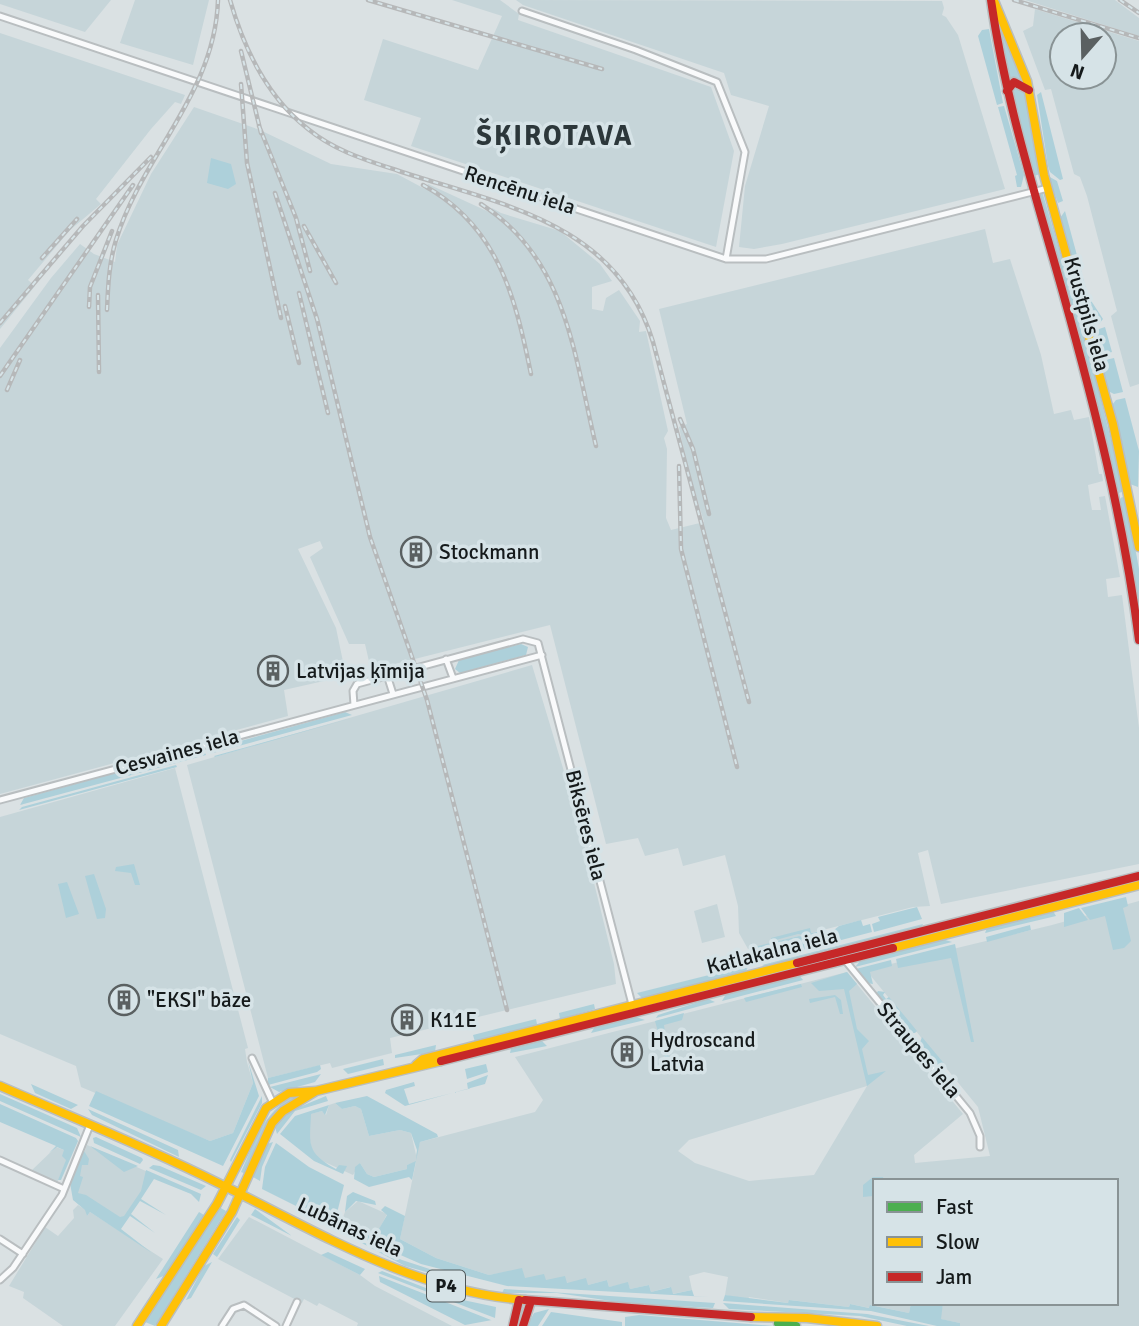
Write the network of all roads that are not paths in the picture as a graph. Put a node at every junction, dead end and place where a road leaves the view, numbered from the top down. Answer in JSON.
{"nodes":[{"id":1,"x":992,"y":0,"type":"edge"},
{"id":2,"x":522,"y":11,"type":"dead end"},
{"id":3,"x":0,"y":16,"type":"edge"},
{"id":4,"x":1029,"y":90,"type":"junction"},
{"id":5,"x":1007,"y":91,"type":"junction"},
{"id":6,"x":1048,"y":188,"type":"junction"},
{"id":7,"x":1035,"y":192,"type":"junction"},
{"id":8,"x":726,"y":258,"type":"junction"},
{"id":9,"x":1137,"y":525,"type":"edge"},
{"id":10,"x":1139,"y":547,"type":"edge"},
{"id":11,"x":1139,"y":640,"type":"edge"},
{"id":12,"x":542,"y":655,"type":"junction"},
{"id":13,"x":446,"y":659,"type":"junction"},
{"id":14,"x":387,"y":675,"type":"junction"},
{"id":15,"x":453,"y":678,"type":"junction"},
{"id":16,"x":393,"y":695,"type":"junction"},
{"id":17,"x":354,"y":705,"type":"junction"},
{"id":18,"x":0,"y":800,"type":"edge"},
{"id":19,"x":1139,"y":876,"type":"edge"},
{"id":20,"x":1139,"y":885,"type":"edge"},
{"id":21,"x":897,"y":942,"type":"junction"},
{"id":22,"x":844,"y":959,"type":"junction"},
{"id":23,"x":634,"y":1010,"type":"junction"},
{"id":24,"x":252,"y":1058,"type":"dead end"},
{"id":25,"x":0,"y":1086,"type":"edge"},
{"id":26,"x":316,"y":1091,"type":"junction"},
{"id":27,"x":272,"y":1101,"type":"junction"},
{"id":28,"x":90,"y":1125,"type":"junction"},
{"id":29,"x":980,"y":1147,"type":"dead end"},
{"id":30,"x":0,"y":1160,"type":"edge"},
{"id":31,"x":226,"y":1187,"type":"junction"},
{"id":32,"x":64,"y":1189,"type":"junction"},
{"id":33,"x":241,"y":1194,"type":"junction"},
{"id":34,"x":0,"y":1239,"type":"edge"},
{"id":35,"x":23,"y":1254,"type":"junction"},
{"id":36,"x":0,"y":1280,"type":"edge"},
{"id":37,"x":519,"y":1300,"type":"junction"},
{"id":38,"x":531,"y":1301,"type":"junction"},
{"id":39,"x":297,"y":1302,"type":"dead end"},
{"id":40,"x":751,"y":1317,"type":"junction"},
{"id":41,"x":137,"y":1326,"type":"edge"},
{"id":42,"x":161,"y":1326,"type":"edge"},
{"id":43,"x":222,"y":1326,"type":"edge"},
{"id":44,"x":276,"y":1326,"type":"edge"},
{"id":45,"x":286,"y":1326,"type":"edge"},
{"id":46,"x":513,"y":1326,"type":"edge"},
{"id":47,"x":523,"y":1326,"type":"edge"},
{"id":48,"x":796,"y":1326,"type":"edge"},
{"id":49,"x":877,"y":1326,"type":"edge"}],
"edges":[{"from":1,"to":4,"type":"main road","name":"Krustpils iela"},
{"from":1,"to":5,"type":"main road","name":"Krustpils iela"},
{"from":2,"to":8,"type":"street"},
{"from":3,"to":8,"type":"street","name":"Rencēnu iela"},
{"from":4,"to":5,"type":"main road"},
{"from":4,"to":6,"type":"main road","name":"Krustpils iela"},
{"from":5,"to":7,"type":"main road","name":"Krustpils iela"},
{"from":6,"to":7,"type":"street","name":"Rencēnu iela"},
{"from":6,"to":9,"type":"main road","name":"Krustpils iela"},
{"from":7,"to":8,"type":"street","name":"Rencēnu iela"},
{"from":7,"to":11,"type":"main road","name":"Krustpils iela"},
{"from":9,"to":10,"type":"main road","name":"Krustpils iela"},
{"from":12,"to":13,"type":"street","name":"Biksēres iela"},
{"from":12,"to":15,"type":"street","name":"Cesvaines iela"},
{"from":12,"to":23,"type":"street","name":"Biksēres iela"},
{"from":13,"to":14,"type":"street"},
{"from":13,"to":15,"type":"street"},
{"from":14,"to":16,"type":"street"},
{"from":14,"to":17,"type":"street"},
{"from":15,"to":16,"type":"street","name":"Cesvaines iela"},
{"from":16,"to":17,"type":"street","name":"Cesvaines iela"},
{"from":17,"to":18,"type":"street","name":"Cesvaines iela"},
{"from":19,"to":21,"type":"main road","name":"Katlakalna iela"},
{"from":20,"to":21,"type":"main road","name":"Katlakalna iela"},
{"from":21,"to":22,"type":"main road","name":"Katlakalna iela"},
{"from":21,"to":23,"type":"main road","name":"Katlakalna iela"},
{"from":22,"to":23,"type":"main road","name":"Katlakalna iela"},
{"from":22,"to":29,"type":"street","name":"Straupes iela"},
{"from":23,"to":26,"type":"main road","name":"Katlakalna iela"},
{"from":24,"to":27,"type":"street"},
{"from":25,"to":28,"type":"main road","name":"Lubānas iela","number":"P4"},
{"from":26,"to":27,"type":"main road","name":"Katlakalna iela"},
{"from":26,"to":33,"type":"main road","name":"Katlakalna iela"},
{"from":27,"to":31,"type":"main road"},
{"from":28,"to":31,"type":"main road","name":"Lubānas iela","number":"P4"},
{"from":28,"to":32,"type":"street"},
{"from":30,"to":32,"type":"street"},
{"from":31,"to":33,"type":"main road","name":"Lubānas iela","number":"P4"},
{"from":31,"to":41,"type":"main road"},
{"from":32,"to":35,"type":"street"},
{"from":33,"to":37,"type":"main road","name":"Lubānas iela","number":"P4"},
{"from":33,"to":42,"type":"main road","name":"Katlakalna iela"},
{"from":34,"to":35,"type":"street"},
{"from":35,"to":36,"type":"street"},
{"from":37,"to":38,"type":"main road","name":"Lubānas iela","number":"P4"},
{"from":37,"to":46,"type":"main road"},
{"from":38,"to":40,"type":"main road","name":"Lubānas iela","number":"P4"},
{"from":38,"to":47,"type":"main road"},
{"from":39,"to":45,"type":"street"},
{"from":40,"to":48,"type":"main road","name":"Lubānas iela","number":"P4"},
{"from":40,"to":49,"type":"main road","name":"Lubānas iela","number":"P4"},
{"from":43,"to":44,"type":"street"}]}
